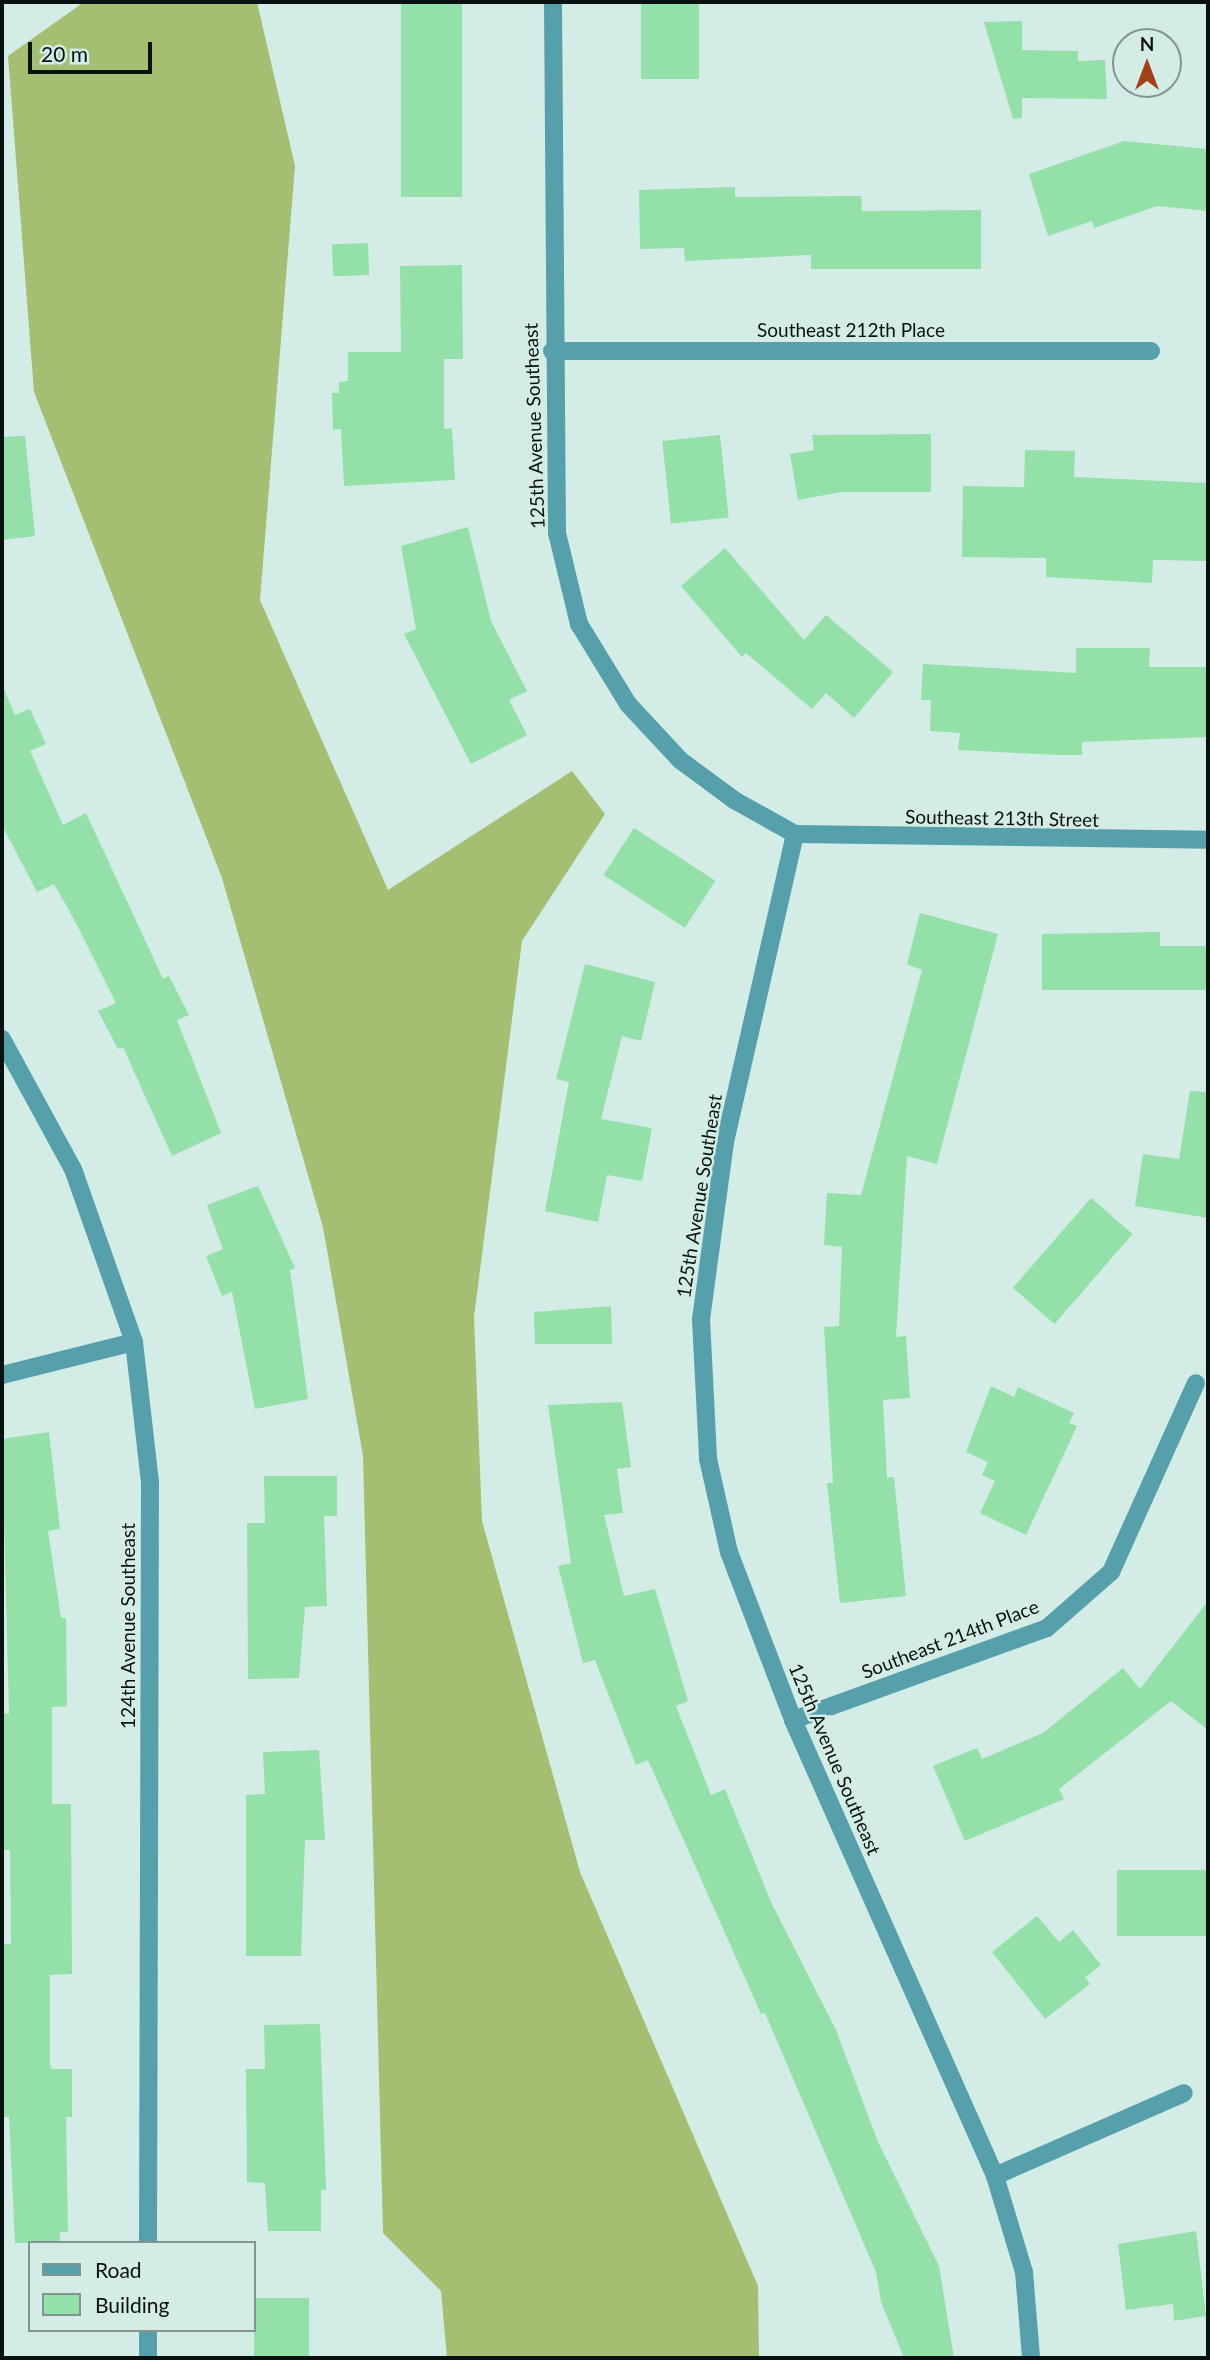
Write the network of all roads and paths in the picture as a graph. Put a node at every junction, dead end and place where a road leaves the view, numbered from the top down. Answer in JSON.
{"nodes":[{"id":1,"x":553,"y":2,"type":"edge"},
{"id":2,"x":551,"y":351,"type":"junction"},
{"id":3,"x":1152,"y":351,"type":"dead end"},
{"id":4,"x":795,"y":834,"type":"junction"},
{"id":5,"x":1208,"y":840,"type":"edge"},
{"id":6,"x":2,"y":1039,"type":"edge"},
{"id":7,"x":134,"y":1342,"type":"junction"},
{"id":8,"x":2,"y":1375,"type":"edge"},
{"id":9,"x":1196,"y":1383,"type":"dead end"},
{"id":10,"x":793,"y":1720,"type":"junction"},
{"id":11,"x":1184,"y":2093,"type":"dead end"},
{"id":12,"x":995,"y":2176,"type":"junction"},
{"id":13,"x":148,"y":2241,"type":"edge"},
{"id":14,"x":148,"y":2332,"type":"edge"},
{"id":15,"x":148,"y":2358,"type":"edge"},
{"id":16,"x":1031,"y":2358,"type":"edge"}],
"edges":[{"from":1,"to":2,"type":"street","name":"125th Avenue Southeast"},
{"from":2,"to":3,"type":"street","name":"Southeast 212th Place"},
{"from":2,"to":4,"type":"street","name":"125th Avenue Southeast"},
{"from":4,"to":5,"type":"street","name":"Southeast 213th Street"},
{"from":4,"to":10,"type":"street","name":"125th Avenue Southeast"},
{"from":6,"to":7,"type":"street","name":"124th Avenue Southeast"},
{"from":7,"to":8,"type":"street"},
{"from":7,"to":13,"type":"street","name":"124th Avenue Southeast"},
{"from":9,"to":10,"type":"street","name":"Southeast 214th Place"},
{"from":10,"to":12,"type":"street","name":"125th Avenue Southeast"},
{"from":11,"to":12,"type":"street"},
{"from":12,"to":16,"type":"street","name":"125th Avenue Southeast"},
{"from":14,"to":15,"type":"street"}]}
